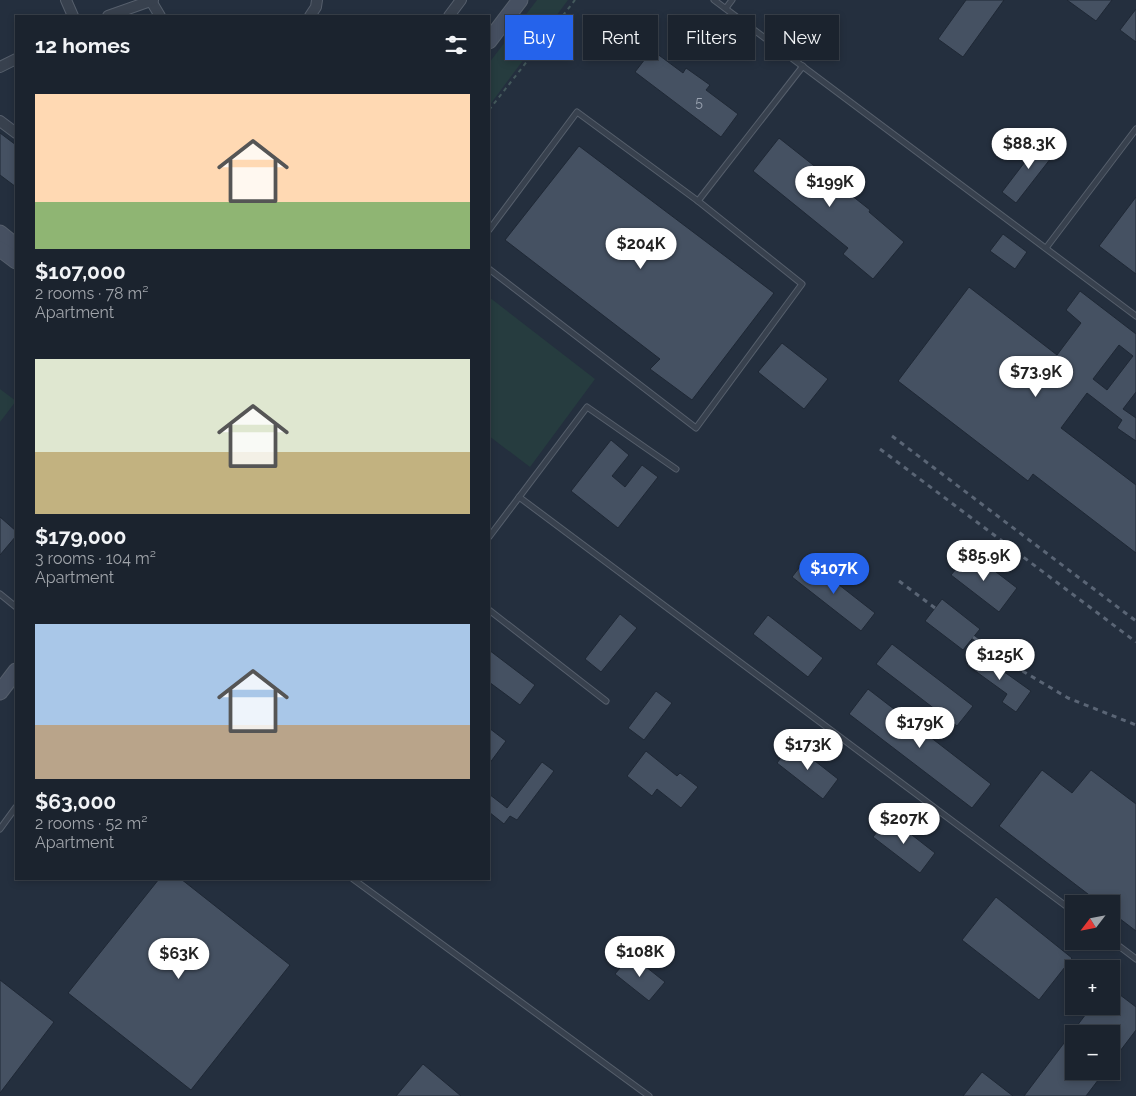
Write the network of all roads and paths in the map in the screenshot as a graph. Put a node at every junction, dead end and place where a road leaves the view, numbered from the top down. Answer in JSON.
{"nodes":[{"id":1,"x":66,"y":0,"type":"edge"},
{"id":2,"x":152,"y":0,"type":"edge"},
{"id":3,"x":317,"y":0,"type":"edge"},
{"id":4,"x":461,"y":0,"type":"edge"},
{"id":5,"x":520,"y":0,"type":"edge"},
{"id":6,"x":574,"y":0,"type":"edge"},
{"id":7,"x":714,"y":0,"type":"edge"},
{"id":8,"x":732,"y":0,"type":"edge"},
{"id":9,"x":726,"y":8,"type":"junction"},
{"id":10,"x":73,"y":15,"type":"edge"},
{"id":11,"x":111,"y":15,"type":"edge"},
{"id":12,"x":160,"y":15,"type":"edge"},
{"id":13,"x":311,"y":15,"type":"edge"},
{"id":14,"x":450,"y":15,"type":"edge"},
{"id":15,"x":490,"y":40,"type":"edge"},
{"id":16,"x":15,"y":60,"type":"edge"},
{"id":17,"x":803,"y":66,"type":"junction"},
{"id":18,"x":0,"y":67,"type":"edge"},
{"id":19,"x":490,"y":109,"type":"edge"},
{"id":20,"x":0,"y":121,"type":"edge"},
{"id":21,"x":1136,"y":129,"type":"edge"},
{"id":22,"x":15,"y":132,"type":"edge"},
{"id":23,"x":698,"y":201,"type":"junction"},
{"id":24,"x":490,"y":229,"type":"edge"},
{"id":25,"x":0,"y":233,"type":"edge"},
{"id":26,"x":15,"y":245,"type":"edge"},
{"id":27,"x":1046,"y":248,"type":"junction"},
{"id":28,"x":0,"y":249,"type":"edge"},
{"id":29,"x":15,"y":260,"type":"edge"},
{"id":30,"x":490,"y":270,"type":"edge"},
{"id":31,"x":1136,"y":316,"type":"edge"},
{"id":32,"x":676,"y":469,"type":"dead end"},
{"id":33,"x":519,"y":497,"type":"junction"},
{"id":34,"x":490,"y":536,"type":"edge"},
{"id":35,"x":0,"y":594,"type":"edge"},
{"id":36,"x":15,"y":606,"type":"edge"},
{"id":37,"x":490,"y":611,"type":"edge"},
{"id":38,"x":15,"y":672,"type":"edge"},
{"id":39,"x":0,"y":692,"type":"edge"},
{"id":40,"x":606,"y":701,"type":"dead end"},
{"id":41,"x":15,"y":808,"type":"edge"},
{"id":42,"x":0,"y":829,"type":"edge"},
{"id":43,"x":355,"y":880,"type":"edge"},
{"id":44,"x":1065,"y":905,"type":"edge"},
{"id":45,"x":1120,"y":947,"type":"edge"},
{"id":46,"x":1136,"y":959,"type":"edge"},
{"id":47,"x":650,"y":1096,"type":"edge"}],
"edges":[{"from":1,"to":10,"type":"street"},
{"from":2,"to":11,"type":"street"},
{"from":2,"to":12,"type":"street"},
{"from":3,"to":13,"type":"street"},
{"from":4,"to":14,"type":"street"},
{"from":5,"to":15,"type":"street"},
{"from":6,"to":19,"type":"path"},
{"from":7,"to":9,"type":"lane"},
{"from":8,"to":9,"type":"lane"},
{"from":9,"to":17,"type":"lane"},
{"from":16,"to":18,"type":"street"},
{"from":17,"to":23,"type":"lane"},
{"from":17,"to":27,"type":"lane"},
{"from":20,"to":22,"type":"street"},
{"from":21,"to":27,"type":"lane"},
{"from":23,"to":24,"type":"lane"},
{"from":23,"to":30,"type":"lane"},
{"from":25,"to":26,"type":"street"},
{"from":27,"to":31,"type":"lane"},
{"from":28,"to":29,"type":"street"},
{"from":32,"to":33,"type":"lane"},
{"from":33,"to":34,"type":"lane"},
{"from":33,"to":44,"type":"lane"},
{"from":35,"to":36,"type":"lane"},
{"from":37,"to":40,"type":"lane"},
{"from":38,"to":39,"type":"street"},
{"from":41,"to":42,"type":"lane"},
{"from":43,"to":47,"type":"lane"},
{"from":45,"to":46,"type":"lane"}]}
